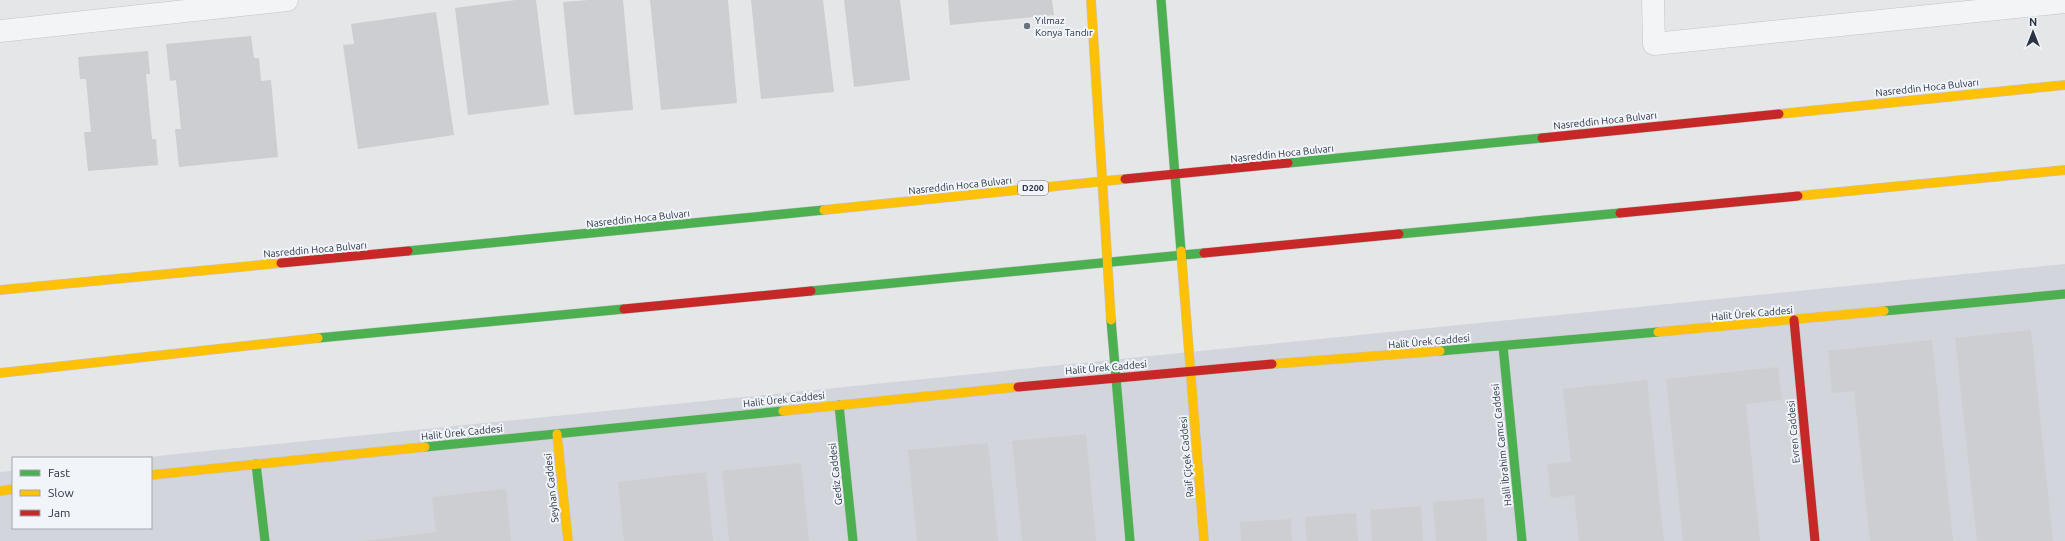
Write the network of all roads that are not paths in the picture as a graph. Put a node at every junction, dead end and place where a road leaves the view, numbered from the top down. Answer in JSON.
{"nodes":[{"id":1,"x":1091,"y":0,"type":"edge"},
{"id":2,"x":1161,"y":0,"type":"edge"},
{"id":3,"x":1653,"y":0,"type":"edge"},
{"id":4,"x":274,"y":1,"type":"edge"},
{"id":5,"x":2065,"y":2,"type":"edge"},
{"id":6,"x":0,"y":31,"type":"edge"},
{"id":7,"x":2065,"y":85,"type":"edge"},
{"id":8,"x":2065,"y":170,"type":"edge"},
{"id":9,"x":1175,"y":175,"type":"junction"},
{"id":10,"x":1102,"y":181,"type":"junction"},
{"id":11,"x":1181,"y":256,"type":"junction"},
{"id":12,"x":1108,"y":262,"type":"junction"},
{"id":13,"x":0,"y":290,"type":"edge"},
{"id":14,"x":2065,"y":294,"type":"edge"},
{"id":15,"x":1794,"y":320,"type":"junction"},
{"id":16,"x":1503,"y":346,"type":"junction"},
{"id":17,"x":1190,"y":371,"type":"junction"},
{"id":18,"x":0,"y":373,"type":"edge"},
{"id":19,"x":1115,"y":377,"type":"junction"},
{"id":20,"x":839,"y":404,"type":"junction"},
{"id":21,"x":557,"y":434,"type":"junction"},
{"id":22,"x":256,"y":464,"type":"junction"},
{"id":23,"x":152,"y":475,"type":"edge"},
{"id":24,"x":12,"y":489,"type":"edge"},
{"id":25,"x":0,"y":491,"type":"edge"},
{"id":26,"x":266,"y":541,"type":"edge"},
{"id":27,"x":568,"y":541,"type":"edge"},
{"id":28,"x":853,"y":541,"type":"edge"},
{"id":29,"x":1130,"y":541,"type":"edge"},
{"id":30,"x":1204,"y":541,"type":"edge"},
{"id":31,"x":1522,"y":541,"type":"edge"},
{"id":32,"x":1815,"y":541,"type":"edge"}],
"edges":[{"from":1,"to":10,"type":"main road"},
{"from":2,"to":9,"type":"main road","name":"Raif Çiçek Caddesi"},
{"from":3,"to":5,"type":"street"},
{"from":4,"to":6,"type":"street"},
{"from":7,"to":9,"type":"main road","name":"Nasreddin Hoca Bulvarı","number":"D200"},
{"from":8,"to":11,"type":"main road"},
{"from":9,"to":10,"type":"main road","name":"Nasreddin Hoca Bulvarı","number":"D200"},
{"from":9,"to":11,"type":"main road","name":"Raif Çiçek Caddesi"},
{"from":10,"to":12,"type":"main road"},
{"from":10,"to":13,"type":"main road","name":"Nasreddin Hoca Bulvarı","number":"D200"},
{"from":11,"to":12,"type":"main road"},
{"from":11,"to":17,"type":"main road","name":"Raif Çiçek Caddesi"},
{"from":12,"to":18,"type":"main road"},
{"from":12,"to":19,"type":"main road"},
{"from":14,"to":15,"type":"main road","name":"Halit Ürek Caddesi"},
{"from":15,"to":16,"type":"main road","name":"Halit Ürek Caddesi"},
{"from":15,"to":32,"type":"main road","name":"Evren Caddesi"},
{"from":16,"to":17,"type":"main road","name":"Halit Ürek Caddesi"},
{"from":16,"to":31,"type":"main road","name":"Halil İbrahim Camcı Caddesi"},
{"from":17,"to":19,"type":"main road","name":"Halit Ürek Caddesi"},
{"from":17,"to":30,"type":"main road","name":"Raif Çiçek Caddesi"},
{"from":19,"to":20,"type":"main road","name":"Halit Ürek Caddesi"},
{"from":19,"to":29,"type":"main road"},
{"from":20,"to":21,"type":"main road","name":"Halit Ürek Caddesi"},
{"from":20,"to":28,"type":"main road","name":"Gediz Caddesi"},
{"from":21,"to":22,"type":"main road","name":"Halit Ürek Caddesi"},
{"from":21,"to":27,"type":"main road","name":"Seyhan Caddesi"},
{"from":22,"to":23,"type":"main road","name":"Halit Ürek Caddesi"},
{"from":22,"to":26,"type":"main road"},
{"from":24,"to":25,"type":"main road"}]}
